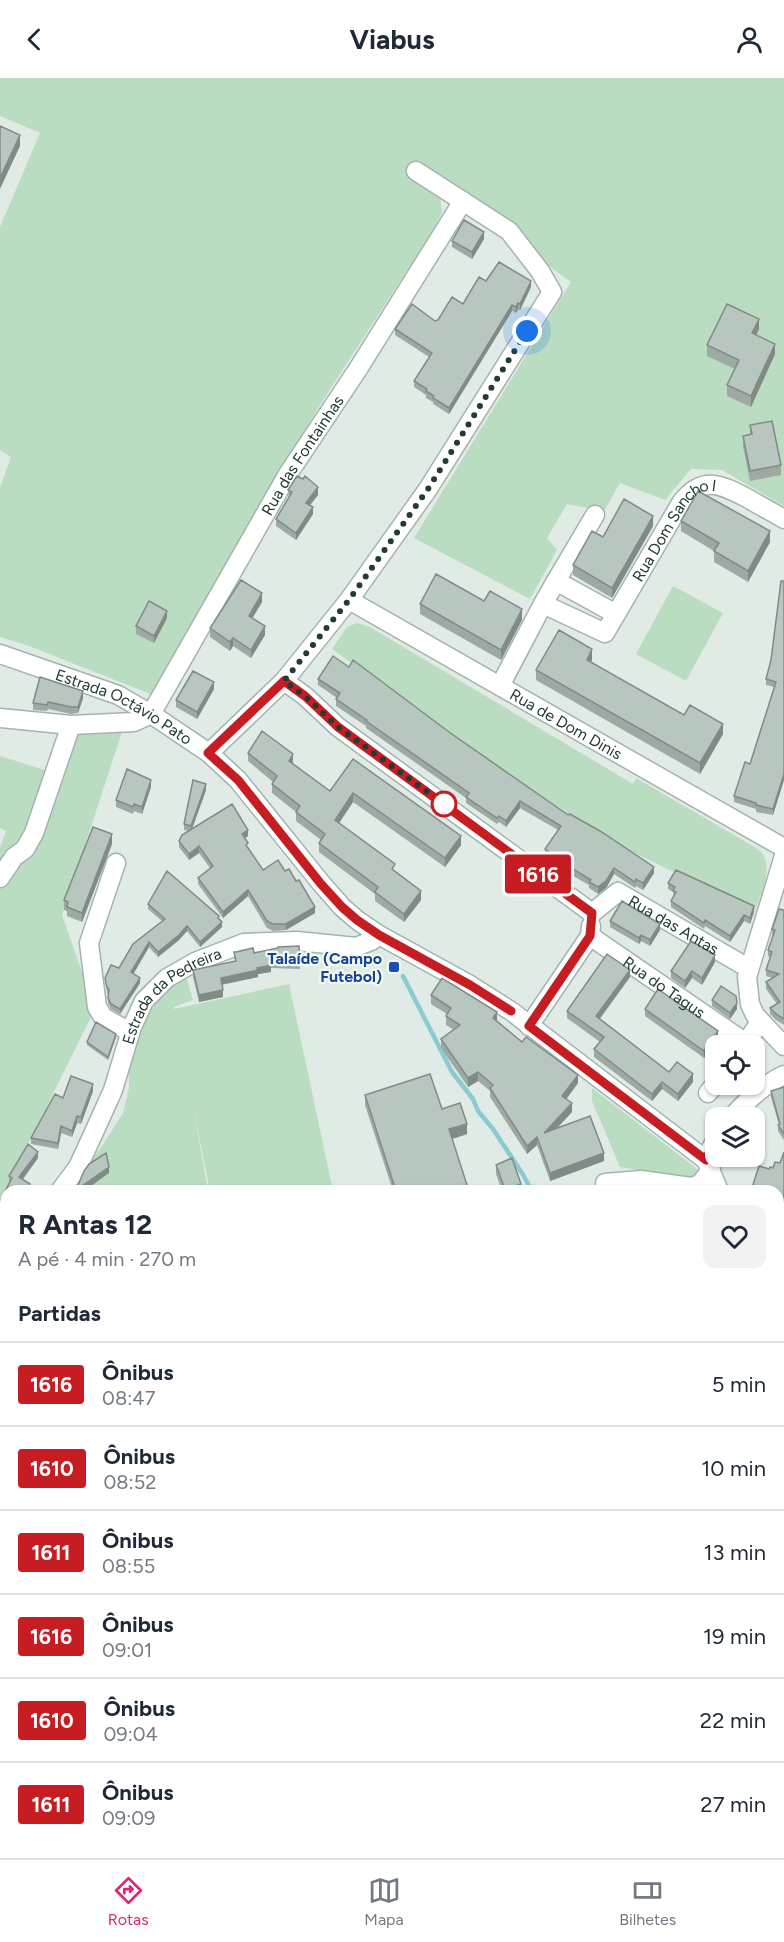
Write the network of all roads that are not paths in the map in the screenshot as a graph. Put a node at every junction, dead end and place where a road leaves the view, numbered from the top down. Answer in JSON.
{"nodes":[{"id":1,"x":416,"y":171,"type":"dead end"},
{"id":2,"x":462,"y":201,"type":"junction"},
{"id":3,"x":595,"y":515,"type":"dead end"},
{"id":4,"x":784,"y":519,"type":"edge"},
{"id":5,"x":556,"y":581,"type":"junction"},
{"id":6,"x":349,"y":600,"type":"junction"},
{"id":7,"x":543,"y":604,"type":"junction"},
{"id":8,"x":616,"y":614,"type":"junction"},
{"id":9,"x":0,"y":654,"type":"edge"},
{"id":10,"x":284,"y":681,"type":"junction"},
{"id":11,"x":500,"y":686,"type":"junction"},
{"id":12,"x":151,"y":714,"type":"junction"},
{"id":13,"x":0,"y":718,"type":"edge"},
{"id":14,"x":71,"y":726,"type":"junction"},
{"id":15,"x":208,"y":753,"type":"junction"},
{"id":16,"x":784,"y":848,"type":"edge"},
{"id":17,"x":784,"y":856,"type":"edge"},
{"id":18,"x":116,"y":863,"type":"dead end"},
{"id":19,"x":0,"y":878,"type":"edge"},
{"id":20,"x":592,"y":913,"type":"junction"},
{"id":21,"x":379,"y":935,"type":"junction"},
{"id":22,"x":590,"y":936,"type":"junction"},
{"id":23,"x":748,"y":968,"type":"junction"},
{"id":24,"x":760,"y":1022,"type":"junction"},
{"id":25,"x":529,"y":1026,"type":"junction"},
{"id":26,"x":130,"y":1032,"type":"junction"},
{"id":27,"x":732,"y":1035,"type":"edge"},
{"id":28,"x":751,"y":1035,"type":"edge"},
{"id":29,"x":784,"y":1046,"type":"edge"},
{"id":30,"x":784,"y":1075,"type":"edge"},
{"id":31,"x":742,"y":1107,"type":"edge"},
{"id":32,"x":704,"y":1176,"type":"edge"},
{"id":33,"x":605,"y":1183,"type":"dead end"},
{"id":34,"x":64,"y":1185,"type":"edge"},
{"id":35,"x":682,"y":1185,"type":"edge"}],
"edges":[{"from":1,"to":2,"type":"street"},
{"from":2,"to":6,"type":"street"},
{"from":2,"to":12,"type":"street","name":"Rua das Fontainhas"},
{"from":3,"to":5,"type":"street"},
{"from":4,"to":8,"type":"street","name":"Rua Dom Sancho I"},
{"from":5,"to":7,"type":"street"},
{"from":5,"to":8,"type":"street"},
{"from":6,"to":10,"type":"street"},
{"from":6,"to":11,"type":"street","name":"Rua de Dom Dinis"},
{"from":7,"to":8,"type":"street","name":"Rua Dom Sancho I"},
{"from":7,"to":11,"type":"street"},
{"from":9,"to":12,"type":"street","name":"Estrada Octávio Pato"},
{"from":10,"to":15,"type":"street"},
{"from":10,"to":20,"type":"street"},
{"from":11,"to":16,"type":"street","name":"Rua de Dom Dinis"},
{"from":12,"to":14,"type":"street"},
{"from":12,"to":15,"type":"street","name":"Estrada Octávio Pato"},
{"from":13,"to":14,"type":"street"},
{"from":14,"to":19,"type":"street"},
{"from":15,"to":21,"type":"street","name":"Estrada Octávio Pato"},
{"from":17,"to":23,"type":"street"},
{"from":18,"to":26,"type":"street"},
{"from":20,"to":22,"type":"street"},
{"from":20,"to":23,"type":"street","name":"Rua das Antas"},
{"from":21,"to":25,"type":"street","name":"Estrada Octávio Pato"},
{"from":21,"to":26,"type":"street","name":"Estrada da Pedreira"},
{"from":22,"to":25,"type":"street"},
{"from":22,"to":27,"type":"street","name":"Rua do Tagus"},
{"from":23,"to":24,"type":"street"},
{"from":24,"to":28,"type":"street","name":"Rua do Tagus"},
{"from":24,"to":29,"type":"street"},
{"from":25,"to":32,"type":"street","name":"Estrada Octávio Pato"},
{"from":26,"to":34,"type":"street","name":"Estrada da Pedreira"},
{"from":30,"to":31,"type":"street"},
{"from":33,"to":35,"type":"street"}]}
